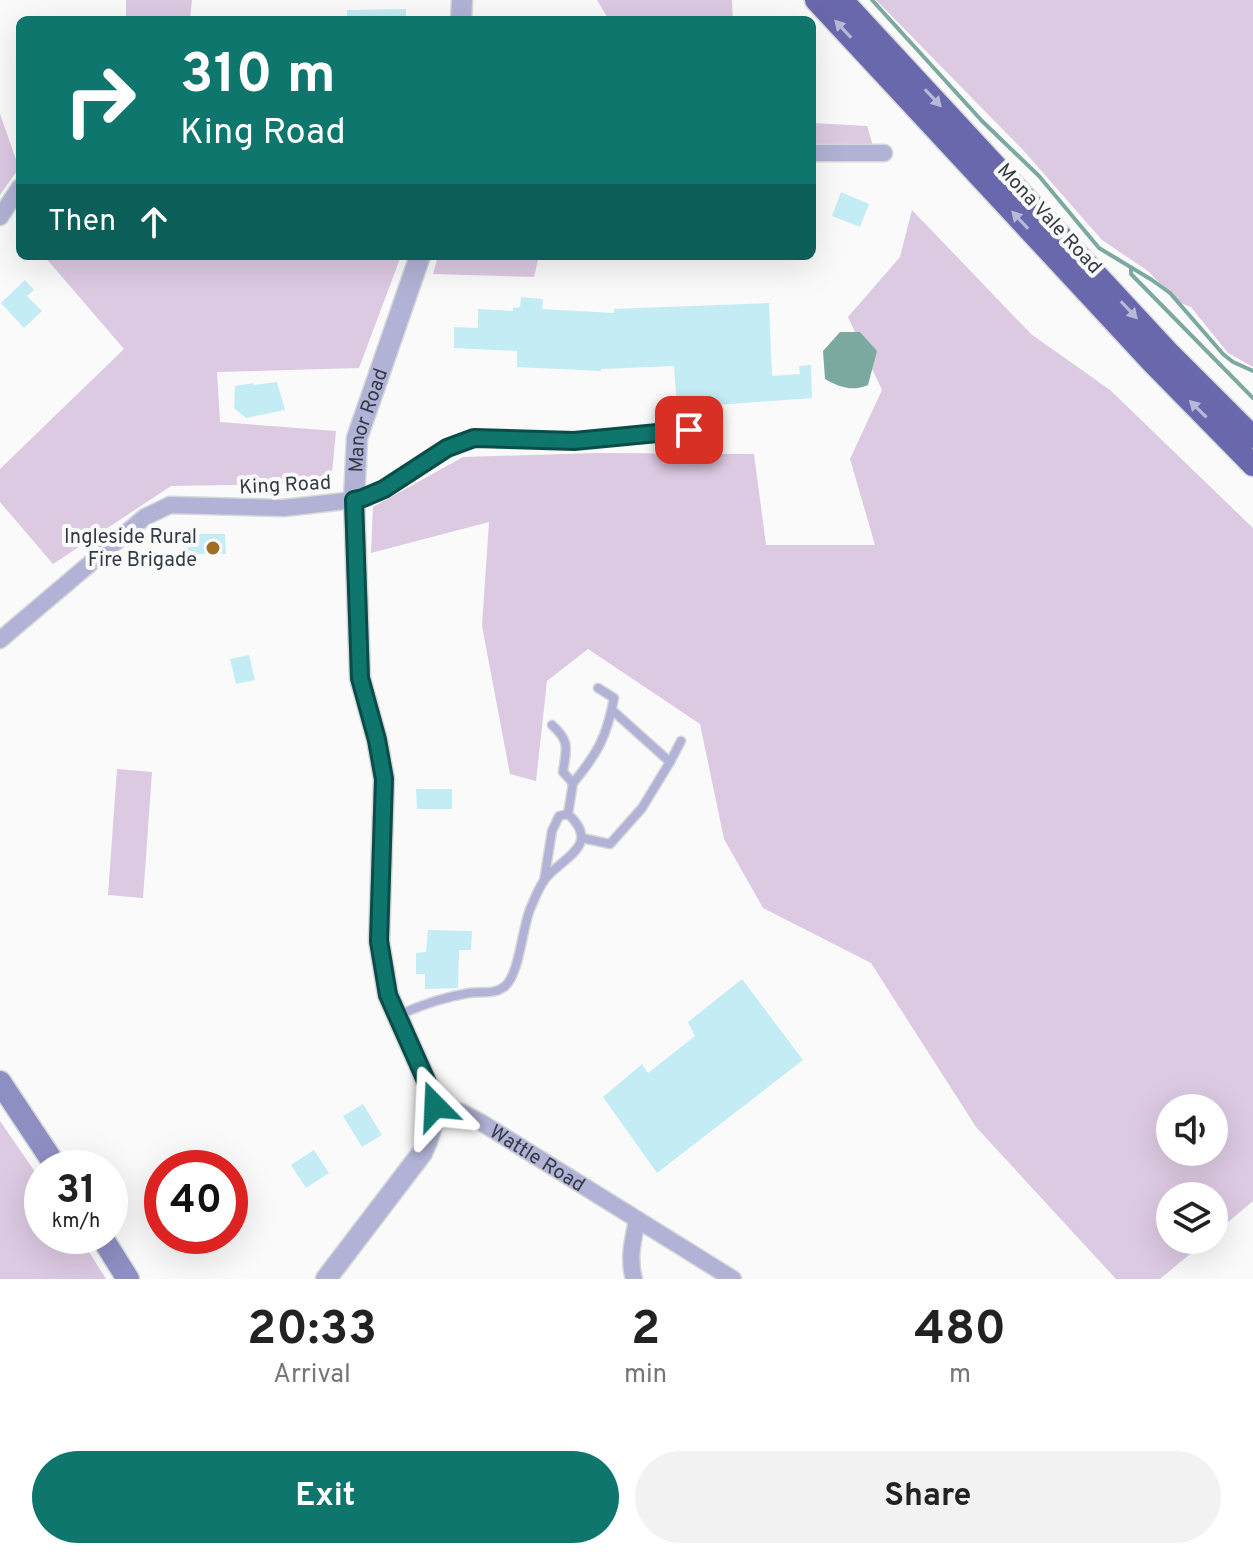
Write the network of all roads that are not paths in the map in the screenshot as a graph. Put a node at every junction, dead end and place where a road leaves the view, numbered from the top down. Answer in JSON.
{"nodes":[{"id":1,"x":816,"y":0,"type":"edge"},
{"id":2,"x":842,"y":0,"type":"edge"},
{"id":3,"x":816,"y":153,"type":"edge"},
{"id":4,"x":884,"y":153,"type":"dead end"},
{"id":5,"x":16,"y":193,"type":"edge"},
{"id":6,"x":0,"y":217,"type":"edge"},
{"id":7,"x":419,"y":260,"type":"edge"},
{"id":8,"x":689,"y":430,"type":"dead end"},
{"id":9,"x":1253,"y":437,"type":"edge"},
{"id":10,"x":1253,"y":465,"type":"edge"},
{"id":11,"x":354,"y":500,"type":"junction"},
{"id":12,"x":0,"y":640,"type":"edge"},
{"id":13,"x":598,"y":688,"type":"dead end"},
{"id":14,"x":612,"y":710,"type":"junction"},
{"id":15,"x":552,"y":725,"type":"dead end"},
{"id":16,"x":681,"y":741,"type":"dead end"},
{"id":17,"x":670,"y":762,"type":"junction"},
{"id":18,"x":573,"y":783,"type":"junction"},
{"id":19,"x":568,"y":814,"type":"junction"},
{"id":20,"x":582,"y":838,"type":"junction"},
{"id":21,"x":544,"y":881,"type":"junction"},
{"id":22,"x":398,"y":1015,"type":"junction"},
{"id":23,"x":0,"y":1082,"type":"edge"},
{"id":24,"x":435,"y":1106,"type":"junction"},
{"id":25,"x":45,"y":1150,"type":"edge"},
{"id":26,"x":637,"y":1220,"type":"junction"},
{"id":27,"x":112,"y":1254,"type":"edge"},
{"id":28,"x":128,"y":1279,"type":"edge"},
{"id":29,"x":326,"y":1279,"type":"edge"},
{"id":30,"x":634,"y":1279,"type":"edge"},
{"id":31,"x":733,"y":1279,"type":"edge"}],
"edges":[{"from":10,"to":1,"type":"highway","name":"Mona Vale Road","one_way":true},
{"from":2,"to":9,"type":"highway","name":"Mona Vale Road","one_way":true},
{"from":3,"to":4,"type":"street"},
{"from":5,"to":6,"type":"street"},
{"from":7,"to":11,"type":"street","name":"Manor Road"},
{"from":8,"to":11,"type":"lane","name":"King Road"},
{"from":11,"to":12,"type":"street","name":"King Road"},
{"from":11,"to":22,"type":"street","name":"Manor Road"},
{"from":13,"to":14,"type":"lane"},
{"from":14,"to":17,"type":"lane"},
{"from":14,"to":18,"type":"lane"},
{"from":15,"to":18,"type":"lane"},
{"from":16,"to":17,"type":"lane"},
{"from":17,"to":20,"type":"lane"},
{"from":18,"to":19,"type":"lane"},
{"from":19,"to":20,"type":"lane"},
{"from":19,"to":21,"type":"lane"},
{"from":20,"to":21,"type":"lane"},
{"from":21,"to":22,"type":"lane"},
{"from":22,"to":24,"type":"street","name":"Manor Road"},
{"from":23,"to":25,"type":"main road"},
{"from":24,"to":26,"type":"street","name":"Wattle Road"},
{"from":24,"to":29,"type":"street"},
{"from":26,"to":30,"type":"street"},
{"from":26,"to":31,"type":"street","name":"Wattle Road"},
{"from":27,"to":28,"type":"main road"}]}
